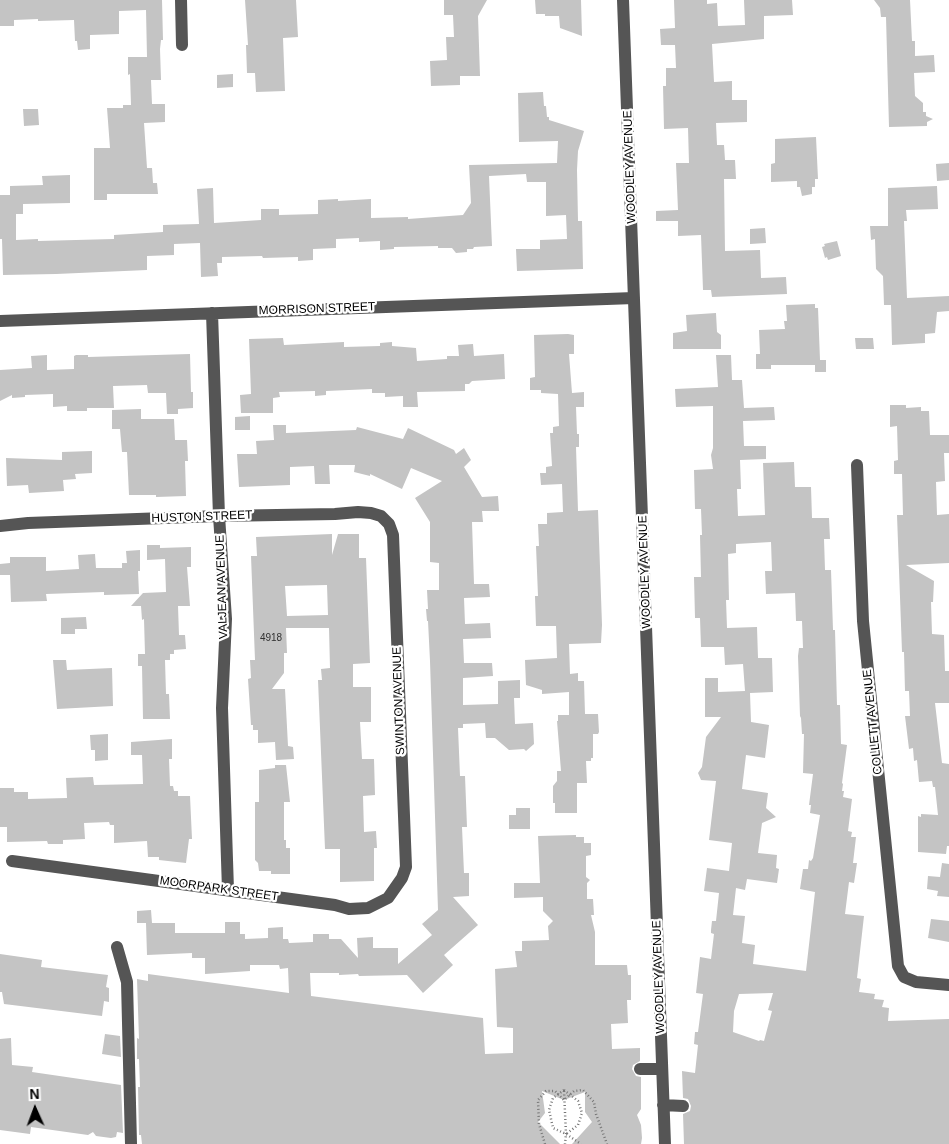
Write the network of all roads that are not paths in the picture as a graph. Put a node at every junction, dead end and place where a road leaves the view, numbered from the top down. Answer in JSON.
{"nodes":[{"id":1,"x":181,"y":0,"type":"edge"},
{"id":2,"x":623,"y":0,"type":"edge"},
{"id":3,"x":182,"y":46,"type":"dead end"},
{"id":4,"x":634,"y":298,"type":"junction"},
{"id":5,"x":212,"y":313,"type":"junction"},
{"id":6,"x":0,"y":321,"type":"edge"},
{"id":7,"x":856,"y":465,"type":"dead end"},
{"id":8,"x":219,"y":516,"type":"junction"},
{"id":9,"x":0,"y":526,"type":"edge"},
{"id":10,"x":393,"y":535,"type":"joint"},
{"id":11,"x":12,"y":861,"type":"dead end"},
{"id":12,"x":406,"y":867,"type":"joint"},
{"id":13,"x":228,"y":890,"type":"junction"},
{"id":14,"x":117,"y":947,"type":"dead end"},
{"id":15,"x":949,"y":985,"type":"edge"},
{"id":16,"x":661,"y":1068,"type":"junction"},
{"id":17,"x":640,"y":1069,"type":"dead end"},
{"id":18,"x":663,"y":1105,"type":"junction"},
{"id":19,"x":683,"y":1106,"type":"dead end"},
{"id":20,"x":131,"y":1144,"type":"edge"},
{"id":21,"x":665,"y":1144,"type":"edge"}],
"edges":[{"from":1,"to":3,"type":"street"},
{"from":2,"to":4,"type":"street","name":"WOODLEY AVENUE"},
{"from":4,"to":5,"type":"street","name":"MORRISON STREET"},
{"from":4,"to":16,"type":"street","name":"WOODLEY AVENUE"},
{"from":5,"to":6,"type":"street","name":"MORRISON STREET"},
{"from":5,"to":8,"type":"street","name":"VALJEAN AVENUE"},
{"from":7,"to":15,"type":"street","name":"COLLETT AVENUE"},
{"from":8,"to":9,"type":"street","name":"HUSTON STREET"},
{"from":8,"to":10,"type":"street","name":"HUSTON STREET"},
{"from":8,"to":13,"type":"street","name":"VALJEAN AVENUE"},
{"from":10,"to":12,"type":"street","name":"SWINTON AVENUE"},
{"from":11,"to":13,"type":"street","name":"MOORPARK STREET"},
{"from":12,"to":13,"type":"street","name":"MOORPARK STREET"},
{"from":14,"to":20,"type":"street"},
{"from":16,"to":17,"type":"street"},
{"from":16,"to":18,"type":"street","name":"WOODLEY AVENUE"},
{"from":18,"to":19,"type":"street"},
{"from":18,"to":21,"type":"street","name":"WOODLEY AVENUE"}]}
